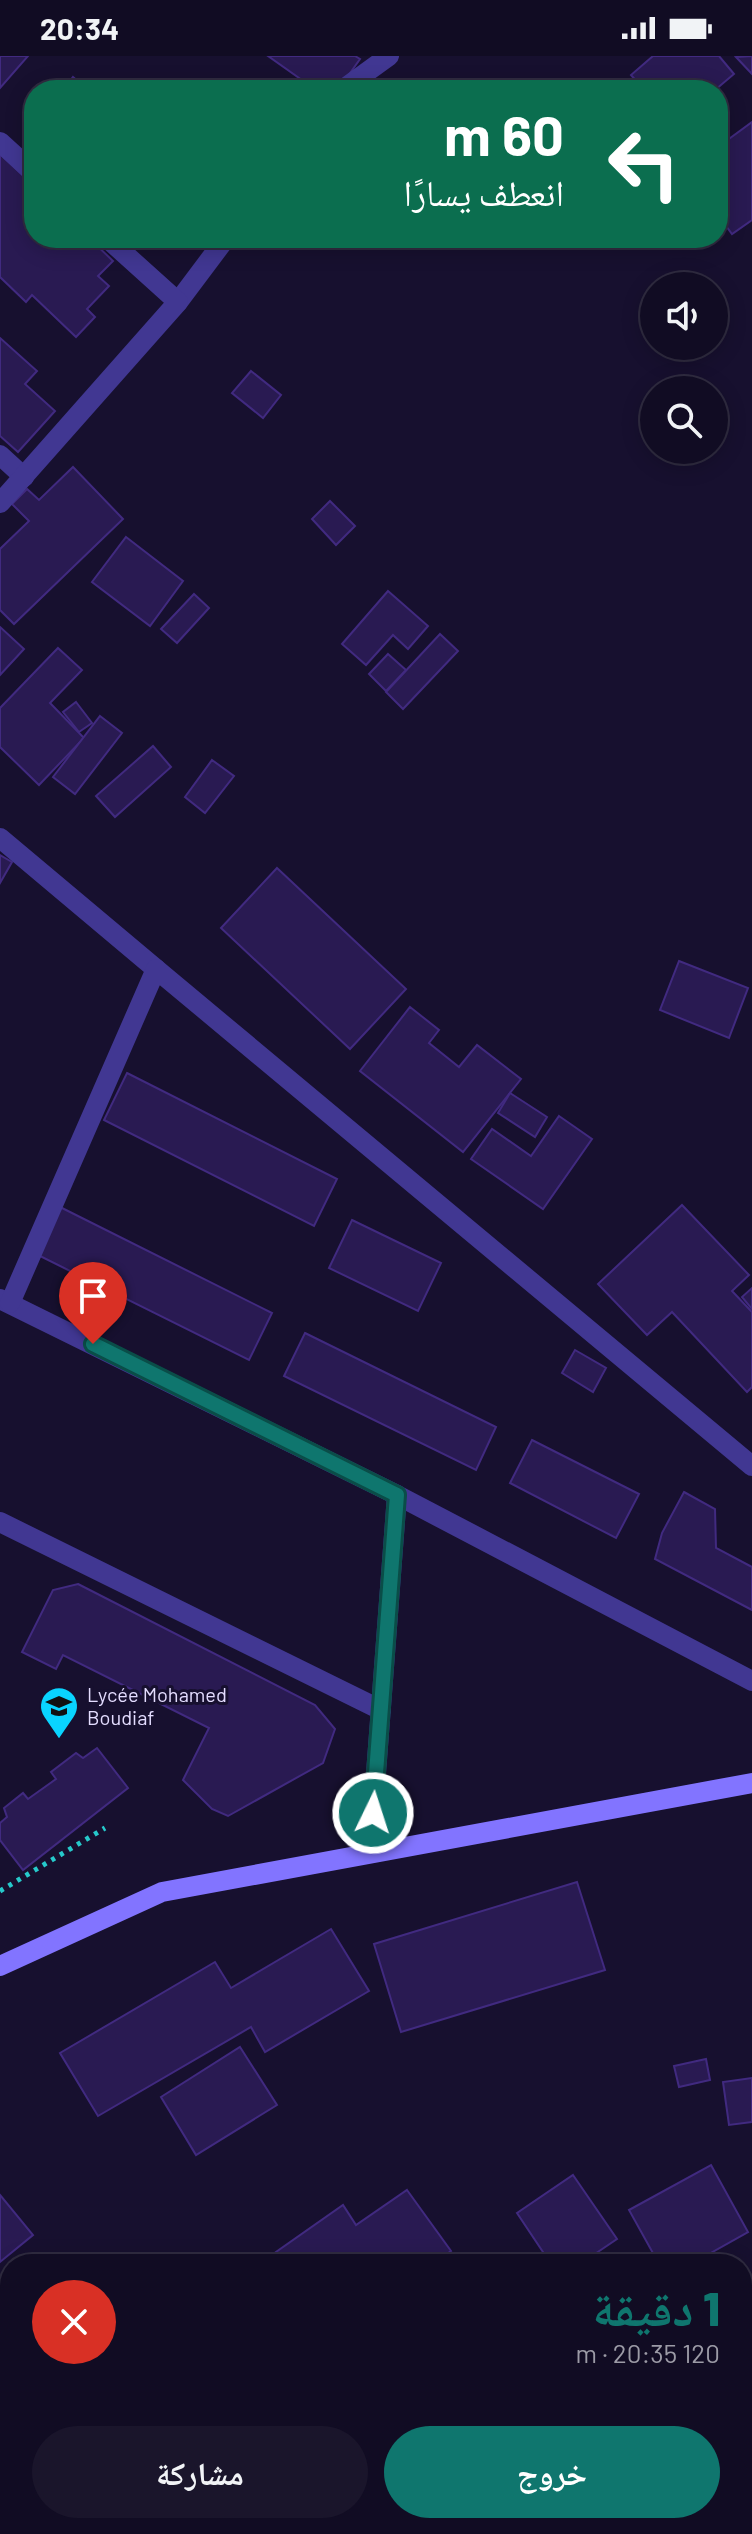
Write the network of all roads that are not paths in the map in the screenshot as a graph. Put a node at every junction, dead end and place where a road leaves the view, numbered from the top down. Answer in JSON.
{"nodes":[{"id":1,"x":389,"y":56,"type":"edge"},
{"id":2,"x":356,"y":80,"type":"edge"},
{"id":3,"x":0,"y":142,"type":"edge"},
{"id":4,"x":24,"y":164,"type":"edge"},
{"id":5,"x":118,"y":248,"type":"edge"},
{"id":6,"x":218,"y":248,"type":"edge"},
{"id":7,"x":178,"y":302,"type":"junction"},
{"id":8,"x":0,"y":455,"type":"edge"},
{"id":9,"x":24,"y":477,"type":"junction"},
{"id":10,"x":0,"y":503,"type":"edge"},
{"id":11,"x":0,"y":838,"type":"edge"},
{"id":12,"x":156,"y":969,"type":"junction"},
{"id":13,"x":5,"y":1301,"type":"edge"},
{"id":14,"x":752,"y":1466,"type":"edge"},
{"id":15,"x":397,"y":1495,"type":"junction"},
{"id":16,"x":0,"y":1522,"type":"edge"},
{"id":17,"x":752,"y":1681,"type":"edge"},
{"id":18,"x":381,"y":1710,"type":"junction"},
{"id":19,"x":752,"y":1783,"type":"edge"},
{"id":20,"x":377,"y":1852,"type":"junction"},
{"id":21,"x":0,"y":1966,"type":"edge"}],
"edges":[{"from":1,"to":2,"type":"street"},
{"from":3,"to":4,"type":"street"},
{"from":5,"to":7,"type":"street"},
{"from":6,"to":7,"type":"street"},
{"from":7,"to":9,"type":"street"},
{"from":8,"to":9,"type":"street"},
{"from":9,"to":10,"type":"street"},
{"from":11,"to":12,"type":"street"},
{"from":12,"to":13,"type":"street"},
{"from":12,"to":14,"type":"street"},
{"from":13,"to":15,"type":"street"},
{"from":15,"to":17,"type":"street"},
{"from":15,"to":18,"type":"street"},
{"from":16,"to":18,"type":"street"},
{"from":18,"to":20,"type":"street"},
{"from":19,"to":20,"type":"main road"},
{"from":20,"to":21,"type":"main road"}]}
